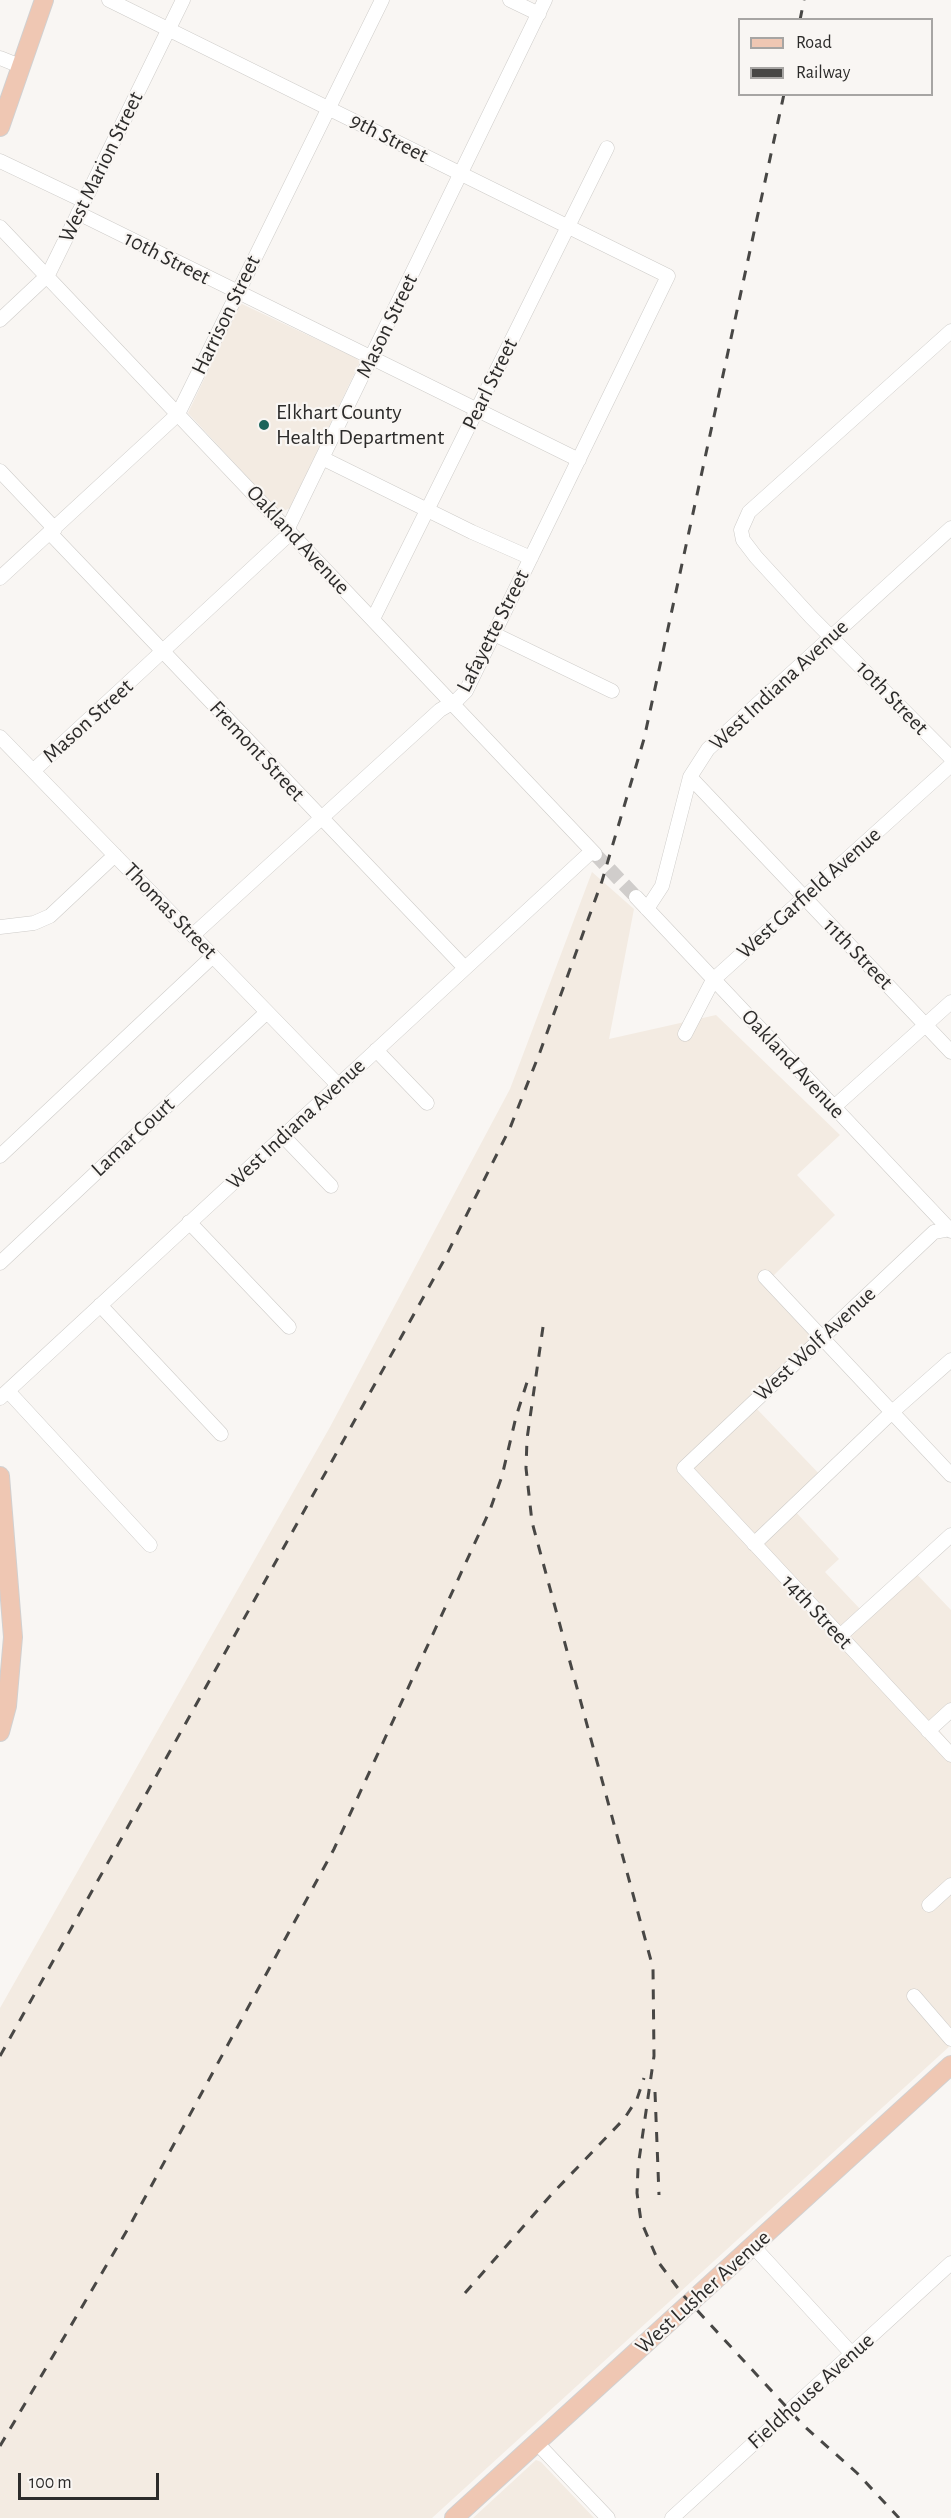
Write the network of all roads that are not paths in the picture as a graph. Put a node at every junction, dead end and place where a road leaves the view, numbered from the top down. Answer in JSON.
{"nodes":[{"id":1,"x":44,"y":0,"type":"edge"},
{"id":2,"x":109,"y":0,"type":"edge"},
{"id":3,"x":183,"y":0,"type":"edge"},
{"id":4,"x":382,"y":0,"type":"edge"},
{"id":5,"x":510,"y":0,"type":"edge"},
{"id":6,"x":544,"y":0,"type":"edge"},
{"id":7,"x":539,"y":14,"type":"junction"},
{"id":8,"x":169,"y":29,"type":"junction"},
{"id":9,"x":0,"y":58,"type":"edge"},
{"id":10,"x":20,"y":66,"type":"junction"},
{"id":11,"x":329,"y":108,"type":"junction"},
{"id":12,"x":0,"y":127,"type":"edge"},
{"id":13,"x":607,"y":148,"type":"dead end"},
{"id":14,"x":0,"y":161,"type":"edge"},
{"id":15,"x":461,"y":174,"type":"junction"},
{"id":16,"x":81,"y":207,"type":"junction"},
{"id":17,"x":567,"y":226,"type":"junction"},
{"id":18,"x":0,"y":227,"type":"edge"},
{"id":19,"x":48,"y":275,"type":"junction"},
{"id":20,"x":668,"y":276,"type":"joint"},
{"id":21,"x":236,"y":293,"type":"junction"},
{"id":22,"x":0,"y":320,"type":"edge"},
{"id":23,"x":951,"y":331,"type":"edge"},
{"id":24,"x":371,"y":358,"type":"junction"},
{"id":25,"x":476,"y":411,"type":"junction"},
{"id":26,"x":178,"y":414,"type":"junction"},
{"id":27,"x":322,"y":458,"type":"junction"},
{"id":28,"x":579,"y":460,"type":"junction"},
{"id":29,"x":0,"y":471,"type":"edge"},
{"id":30,"x":428,"y":511,"type":"junction"},
{"id":31,"x":951,"y":528,"type":"edge"},
{"id":32,"x":288,"y":530,"type":"junction"},
{"id":33,"x":52,"y":531,"type":"junction"},
{"id":34,"x":531,"y":558,"type":"junction"},
{"id":35,"x":0,"y":578,"type":"edge"},
{"id":36,"x":373,"y":619,"type":"junction"},
{"id":37,"x":494,"y":634,"type":"junction"},
{"id":38,"x":831,"y":635,"type":"junction"},
{"id":39,"x":163,"y":651,"type":"junction"},
{"id":40,"x":612,"y":691,"type":"dead end"},
{"id":41,"x":451,"y":703,"type":"junction"},
{"id":42,"x":0,"y":737,"type":"edge"},
{"id":43,"x":951,"y":758,"type":"edge"},
{"id":44,"x":951,"y":765,"type":"edge"},
{"id":45,"x":33,"y":771,"type":"junction"},
{"id":46,"x":690,"y":777,"type":"junction"},
{"id":47,"x":321,"y":819,"type":"junction"},
{"id":48,"x":594,"y":852,"type":"joint"},
{"id":49,"x":115,"y":855,"type":"junction"},
{"id":50,"x":636,"y":897,"type":"tunnel mouth"},
{"id":51,"x":804,"y":897,"type":"junction"},
{"id":52,"x":648,"y":909,"type":"junction"},
{"id":53,"x":0,"y":927,"type":"edge"},
{"id":54,"x":193,"y":935,"type":"junction"},
{"id":55,"x":213,"y":956,"type":"junction"},
{"id":56,"x":465,"y":968,"type":"junction"},
{"id":57,"x":713,"y":980,"type":"junction"},
{"id":58,"x":951,"y":1002,"type":"edge"},
{"id":59,"x":267,"y":1012,"type":"junction"},
{"id":60,"x":926,"y":1025,"type":"junction"},
{"id":61,"x":685,"y":1034,"type":"dead end"},
{"id":62,"x":376,"y":1050,"type":"junction"},
{"id":63,"x":951,"y":1052,"type":"edge"},
{"id":64,"x":338,"y":1085,"type":"junction"},
{"id":65,"x":427,"y":1103,"type":"dead end"},
{"id":66,"x":834,"y":1107,"type":"junction"},
{"id":67,"x":283,"y":1136,"type":"junction"},
{"id":68,"x":0,"y":1155,"type":"edge"},
{"id":69,"x":331,"y":1186,"type":"dead end"},
{"id":70,"x":189,"y":1222,"type":"junction"},
{"id":71,"x":950,"y":1230,"type":"edge"},
{"id":72,"x":0,"y":1263,"type":"edge"},
{"id":73,"x":765,"y":1277,"type":"dead end"},
{"id":74,"x":100,"y":1305,"type":"junction"},
{"id":75,"x":289,"y":1327,"type":"dead end"},
{"id":76,"x":823,"y":1337,"type":"junction"},
{"id":77,"x":951,"y":1360,"type":"edge"},
{"id":78,"x":4,"y":1394,"type":"edge"},
{"id":79,"x":891,"y":1413,"type":"junction"},
{"id":80,"x":220,"y":1434,"type":"dead end"},
{"id":81,"x":684,"y":1468,"type":"joint"},
{"id":82,"x":951,"y":1475,"type":"edge"},
{"id":83,"x":0,"y":1476,"type":"edge"},
{"id":84,"x":951,"y":1535,"type":"edge"},
{"id":85,"x":754,"y":1544,"type":"junction"},
{"id":86,"x":150,"y":1545,"type":"dead end"},
{"id":87,"x":840,"y":1636,"type":"junction"},
{"id":88,"x":951,"y":1710,"type":"edge"},
{"id":89,"x":928,"y":1731,"type":"junction"},
{"id":90,"x":0,"y":1732,"type":"edge"},
{"id":91,"x":951,"y":1755,"type":"edge"},
{"id":92,"x":951,"y":1885,"type":"edge"},
{"id":93,"x":929,"y":1905,"type":"dead end"},
{"id":94,"x":914,"y":1996,"type":"dead end"},
{"id":95,"x":951,"y":2039,"type":"edge"},
{"id":96,"x":951,"y":2065,"type":"edge"},
{"id":97,"x":753,"y":2246,"type":"junction"},
{"id":98,"x":951,"y":2263,"type":"edge"},
{"id":99,"x":852,"y":2354,"type":"junction"},
{"id":100,"x":536,"y":2442,"type":"junction"},
{"id":101,"x":454,"y":2518,"type":"edge"},
{"id":102,"x":608,"y":2518,"type":"edge"},
{"id":103,"x":672,"y":2518,"type":"edge"}],
"edges":[{"from":1,"to":10,"type":"main road"},
{"from":2,"to":8,"type":"street","name":"9th Street"},
{"from":3,"to":8,"type":"street","name":"West Marion Street"},
{"from":4,"to":11,"type":"street","name":"Harrison Street"},
{"from":5,"to":7,"type":"street"},
{"from":6,"to":7,"type":"street","name":"Mason Street"},
{"from":7,"to":15,"type":"street","name":"Mason Street"},
{"from":8,"to":11,"type":"street","name":"9th Street"},
{"from":8,"to":16,"type":"street","name":"West Marion Street"},
{"from":9,"to":10,"type":"street"},
{"from":10,"to":12,"type":"main road"},
{"from":11,"to":15,"type":"street","name":"9th Street"},
{"from":11,"to":21,"type":"street","name":"Harrison Street"},
{"from":13,"to":17,"type":"street","name":"Pearl Street"},
{"from":14,"to":16,"type":"street","name":"10th Street"},
{"from":15,"to":17,"type":"street","name":"9th Street"},
{"from":15,"to":24,"type":"street","name":"Mason Street"},
{"from":16,"to":19,"type":"street","name":"West Marion Street"},
{"from":16,"to":21,"type":"street","name":"10th Street"},
{"from":17,"to":20,"type":"street","name":"9th Street"},
{"from":17,"to":25,"type":"street","name":"Pearl Street"},
{"from":18,"to":19,"type":"street","name":"Oakland Avenue"},
{"from":19,"to":22,"type":"street","name":"West Marion Street"},
{"from":19,"to":26,"type":"street","name":"Oakland Avenue"},
{"from":20,"to":28,"type":"street","name":"Lafayette Street"},
{"from":21,"to":24,"type":"street","name":"10th Street"},
{"from":21,"to":26,"type":"street","name":"Harrison Street"},
{"from":23,"to":38,"type":"street","name":"10th Street"},
{"from":24,"to":25,"type":"street","name":"10th Street"},
{"from":24,"to":27,"type":"street","name":"Mason Street"},
{"from":25,"to":28,"type":"street","name":"10th Street"},
{"from":25,"to":30,"type":"street","name":"Pearl Street"},
{"from":26,"to":32,"type":"street","name":"Oakland Avenue"},
{"from":26,"to":33,"type":"street","name":"Harrison Street"},
{"from":27,"to":30,"type":"street"},
{"from":27,"to":32,"type":"street","name":"Mason Street"},
{"from":28,"to":34,"type":"street","name":"Lafayette Street"},
{"from":29,"to":33,"type":"street","name":"Fremont Street"},
{"from":30,"to":34,"type":"street"},
{"from":30,"to":36,"type":"street","name":"Pearl Street"},
{"from":31,"to":38,"type":"street","name":"West Indiana Avenue"},
{"from":32,"to":36,"type":"street","name":"Oakland Avenue"},
{"from":32,"to":39,"type":"street","name":"Mason Street"},
{"from":33,"to":35,"type":"street","name":"Harrison Street"},
{"from":33,"to":39,"type":"street","name":"Fremont Street"},
{"from":34,"to":37,"type":"street","name":"Lafayette Street"},
{"from":36,"to":41,"type":"street","name":"Oakland Avenue"},
{"from":37,"to":40,"type":"street"},
{"from":37,"to":41,"type":"street","name":"Lafayette Street"},
{"from":38,"to":43,"type":"street","name":"10th Street"},
{"from":38,"to":46,"type":"street","name":"West Indiana Avenue"},
{"from":39,"to":45,"type":"street","name":"Mason Street"},
{"from":39,"to":47,"type":"street","name":"Fremont Street"},
{"from":41,"to":47,"type":"street","name":"Lafayette Street"},
{"from":41,"to":48,"type":"street","name":"Oakland Avenue"},
{"from":42,"to":45,"type":"street","name":"Thomas Street"},
{"from":44,"to":51,"type":"street","name":"West Garfield Avenue"},
{"from":45,"to":49,"type":"street","name":"Thomas Street"},
{"from":46,"to":51,"type":"street","name":"11th Street"},
{"from":46,"to":52,"type":"street","name":"West Indiana Avenue"},
{"from":47,"to":54,"type":"street","name":"Lafayette Street"},
{"from":47,"to":56,"type":"street","name":"Fremont Street"},
{"from":48,"to":56,"type":"street","name":"West Indiana Avenue"},
{"from":49,"to":53,"type":"street"},
{"from":49,"to":54,"type":"street","name":"Thomas Street"},
{"from":50,"to":52,"type":"street","name":"Oakland Avenue"},
{"from":51,"to":57,"type":"street","name":"West Garfield Avenue"},
{"from":51,"to":60,"type":"street","name":"11th Street"},
{"from":52,"to":57,"type":"street","name":"Oakland Avenue"},
{"from":54,"to":55,"type":"street","name":"Thomas Street"},
{"from":55,"to":59,"type":"street","name":"Thomas Street"},
{"from":55,"to":68,"type":"street"},
{"from":56,"to":62,"type":"street","name":"West Indiana Avenue"},
{"from":57,"to":61,"type":"street","name":"West Garfield Avenue"},
{"from":57,"to":66,"type":"street","name":"Oakland Avenue"},
{"from":58,"to":60,"type":"street"},
{"from":59,"to":64,"type":"street","name":"Thomas Street"},
{"from":59,"to":72,"type":"street","name":"Lamar Court"},
{"from":60,"to":63,"type":"street","name":"11th Street"},
{"from":60,"to":66,"type":"street"},
{"from":62,"to":64,"type":"street","name":"West Indiana Avenue"},
{"from":62,"to":65,"type":"street"},
{"from":64,"to":67,"type":"street","name":"West Indiana Avenue"},
{"from":66,"to":71,"type":"street","name":"Oakland Avenue"},
{"from":67,"to":69,"type":"street"},
{"from":67,"to":70,"type":"street","name":"West Indiana Avenue"},
{"from":70,"to":74,"type":"street","name":"West Indiana Avenue"},
{"from":70,"to":75,"type":"street"},
{"from":71,"to":76,"type":"street","name":"West Wolf Avenue"},
{"from":73,"to":76,"type":"street"},
{"from":74,"to":78,"type":"street","name":"West Indiana Avenue"},
{"from":74,"to":80,"type":"street"},
{"from":76,"to":79,"type":"street"},
{"from":76,"to":81,"type":"street","name":"West Wolf Avenue"},
{"from":77,"to":79,"type":"street"},
{"from":78,"to":86,"type":"street"},
{"from":79,"to":82,"type":"street"},
{"from":79,"to":85,"type":"street"},
{"from":81,"to":85,"type":"street","name":"14th Street"},
{"from":83,"to":90,"type":"main road"},
{"from":84,"to":87,"type":"street"},
{"from":85,"to":87,"type":"street","name":"14th Street"},
{"from":87,"to":89,"type":"street","name":"14th Street"},
{"from":88,"to":89,"type":"street"},
{"from":89,"to":91,"type":"street","name":"14th Street"},
{"from":92,"to":93,"type":"street"},
{"from":94,"to":95,"type":"street"},
{"from":96,"to":97,"type":"main road","name":"West Lusher Avenue"},
{"from":97,"to":99,"type":"street"},
{"from":97,"to":100,"type":"main road","name":"West Lusher Avenue"},
{"from":98,"to":99,"type":"street","name":"Fieldhouse Avenue"},
{"from":99,"to":103,"type":"street","name":"Fieldhouse Avenue"},
{"from":100,"to":101,"type":"main road","name":"West Lusher Avenue"},
{"from":100,"to":102,"type":"street"}]}
